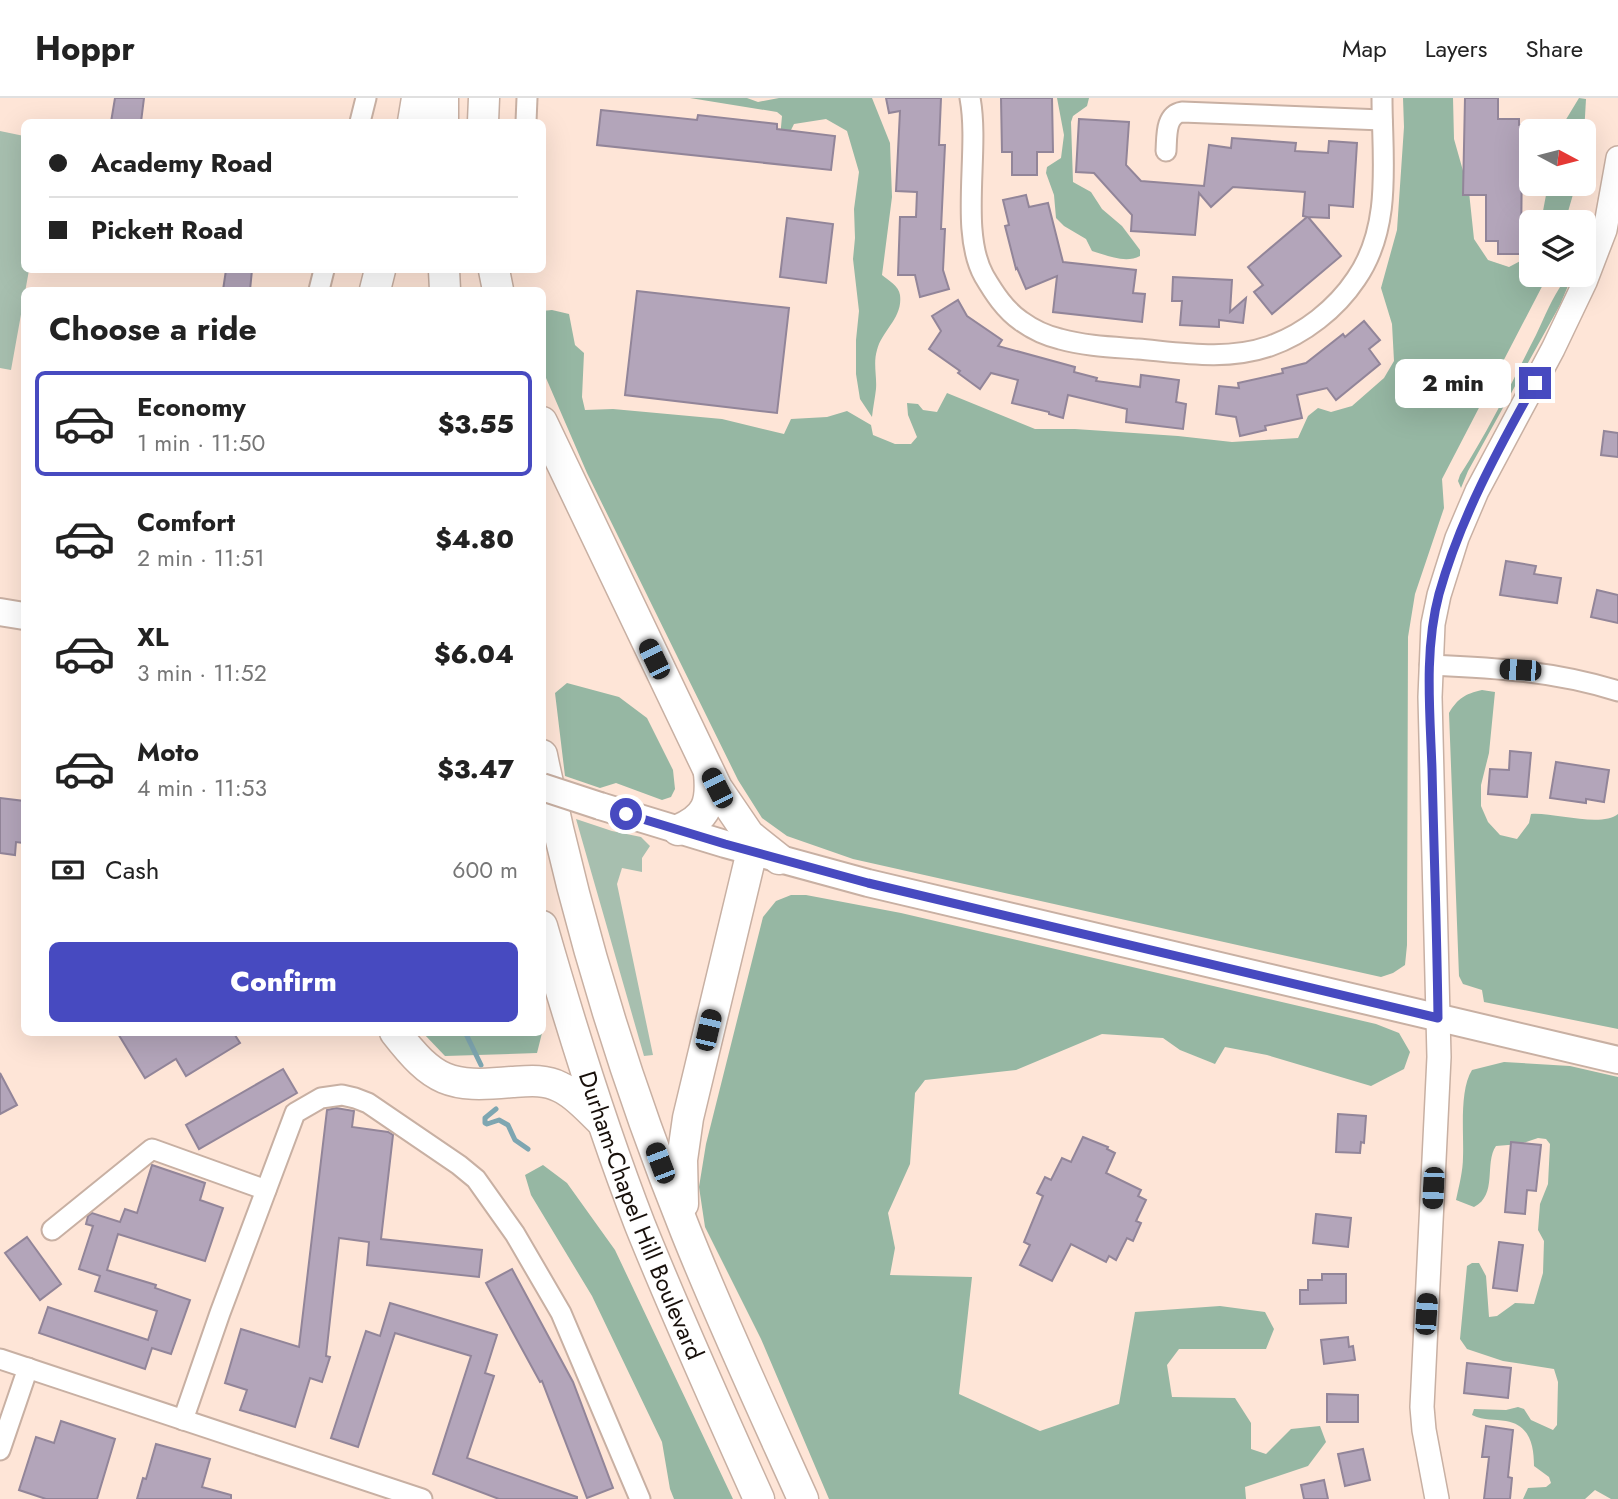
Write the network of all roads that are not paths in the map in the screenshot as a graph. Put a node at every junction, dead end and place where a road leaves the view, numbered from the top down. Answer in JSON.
{"nodes":[{"id":1,"x":366,"y":98,"type":"edge"},
{"id":2,"x":417,"y":98,"type":"edge"},
{"id":3,"x":443,"y":98,"type":"edge"},
{"id":4,"x":484,"y":98,"type":"edge"},
{"id":5,"x":527,"y":98,"type":"edge"},
{"id":6,"x":970,"y":98,"type":"edge"},
{"id":7,"x":1382,"y":98,"type":"edge"},
{"id":8,"x":361,"y":119,"type":"edge"},
{"id":9,"x":414,"y":119,"type":"edge"},
{"id":10,"x":443,"y":119,"type":"edge"},
{"id":11,"x":483,"y":119,"type":"edge"},
{"id":12,"x":526,"y":119,"type":"edge"},
{"id":13,"x":1382,"y":120,"type":"junction"},
{"id":14,"x":1166,"y":151,"type":"dead end"},
{"id":15,"x":1618,"y":159,"type":"edge"},
{"id":16,"x":546,"y":430,"type":"edge"},
{"id":17,"x":0,"y":612,"type":"edge"},
{"id":18,"x":21,"y":616,"type":"edge"},
{"id":19,"x":1430,"y":665,"type":"junction"},
{"id":20,"x":1618,"y":691,"type":"edge"},
{"id":21,"x":546,"y":772,"type":"edge"},
{"id":22,"x":709,"y":773,"type":"junction"},
{"id":23,"x":546,"y":788,"type":"edge"},
{"id":24,"x":678,"y":830,"type":"junction"},
{"id":25,"x":765,"y":855,"type":"junction"},
{"id":26,"x":546,"y":940,"type":"edge"},
{"id":27,"x":1438,"y":1018,"type":"junction"},
{"id":28,"x":398,"y":1036,"type":"edge"},
{"id":29,"x":1618,"y":1060,"type":"edge"},
{"id":30,"x":603,"y":1124,"type":"junction"},
{"id":31,"x":266,"y":1190,"type":"junction"},
{"id":32,"x":52,"y":1230,"type":"dead end"},
{"id":33,"x":686,"y":1232,"type":"junction"},
{"id":34,"x":0,"y":1359,"type":"edge"},
{"id":35,"x":28,"y":1368,"type":"junction"},
{"id":36,"x":183,"y":1420,"type":"junction"},
{"id":37,"x":0,"y":1450,"type":"edge"},
{"id":38,"x":422,"y":1499,"type":"edge"},
{"id":39,"x":640,"y":1499,"type":"edge"},
{"id":40,"x":759,"y":1499,"type":"edge"},
{"id":41,"x":803,"y":1499,"type":"edge"},
{"id":42,"x":1437,"y":1499,"type":"edge"}],
"edges":[{"from":1,"to":8,"type":"street"},
{"from":2,"to":9,"type":"main road"},
{"from":3,"to":10,"type":"main road"},
{"from":4,"to":11,"type":"main road"},
{"from":5,"to":12,"type":"street"},
{"from":6,"to":13,"type":"street"},
{"from":7,"to":13,"type":"street"},
{"from":13,"to":14,"type":"street"},
{"from":15,"to":19,"type":"street"},
{"from":16,"to":22,"type":"main road"},
{"from":17,"to":18,"type":"main road"},
{"from":19,"to":20,"type":"street"},
{"from":19,"to":27,"type":"street"},
{"from":21,"to":33,"type":"main road","name":"Durham-Chapel Hill Boulevard"},
{"from":22,"to":24,"type":"main road"},
{"from":22,"to":25,"type":"main road"},
{"from":23,"to":24,"type":"main road","bridge":true},
{"from":24,"to":25,"type":"main road"},
{"from":25,"to":27,"type":"main road"},
{"from":25,"to":33,"type":"main road"},
{"from":26,"to":30,"type":"main road","name":"Durham-Chapel Hill Boulevard"},
{"from":27,"to":29,"type":"main road"},
{"from":27,"to":42,"type":"street"},
{"from":28,"to":30,"type":"main road"},
{"from":30,"to":40,"type":"main road","name":"Durham-Chapel Hill Boulevard"},
{"from":31,"to":32,"type":"street"},
{"from":31,"to":36,"type":"street"},
{"from":31,"to":39,"type":"street"},
{"from":33,"to":41,"type":"main road","name":"Durham-Chapel Hill Boulevard"},
{"from":34,"to":35,"type":"street"},
{"from":35,"to":36,"type":"street"},
{"from":35,"to":37,"type":"street"},
{"from":36,"to":38,"type":"street"}]}
